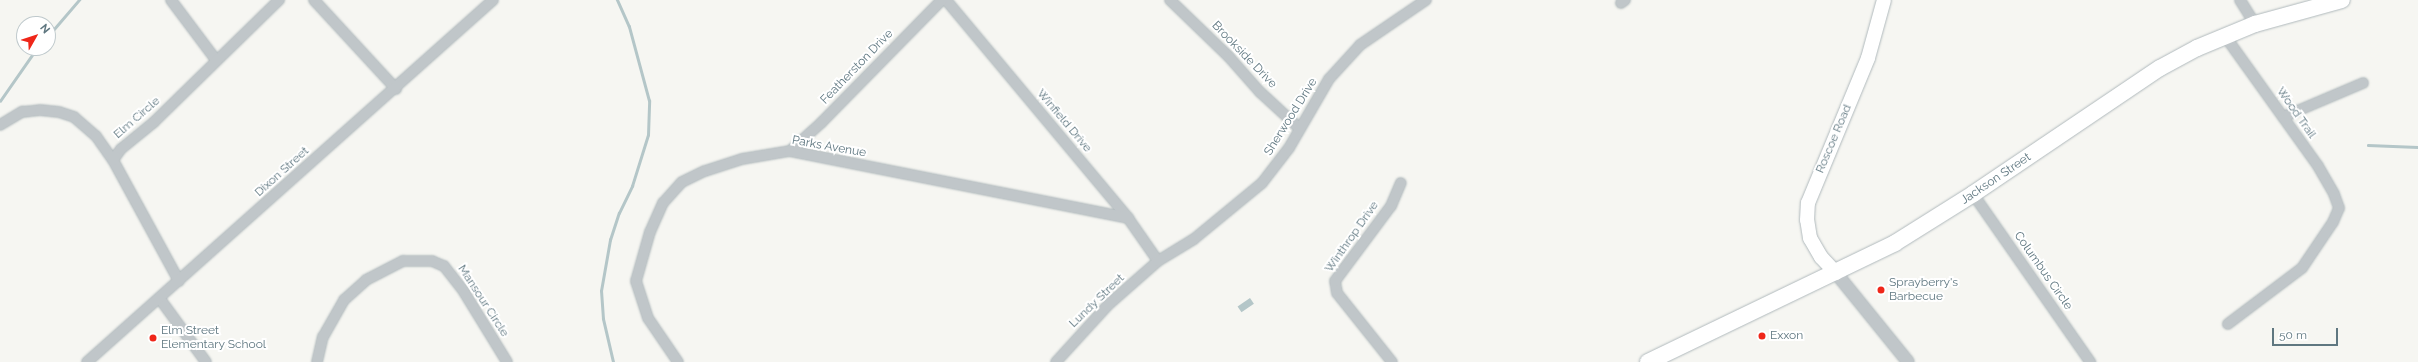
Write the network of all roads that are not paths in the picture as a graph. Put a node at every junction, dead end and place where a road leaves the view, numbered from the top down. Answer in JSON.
{"nodes":[{"id":1,"x":171,"y":0,"type":"edge"},
{"id":2,"x":279,"y":0,"type":"edge"},
{"id":3,"x":314,"y":0,"type":"edge"},
{"id":4,"x":493,"y":0,"type":"edge"},
{"id":5,"x":942,"y":0,"type":"edge"},
{"id":6,"x":946,"y":0,"type":"edge"},
{"id":7,"x":1170,"y":0,"type":"edge"},
{"id":8,"x":1884,"y":0,"type":"edge"},
{"id":9,"x":2240,"y":0,"type":"edge"},
{"id":10,"x":2342,"y":0,"type":"edge"},
{"id":11,"x":1420,"y":1,"type":"edge"},
{"id":12,"x":2255,"y":24,"type":"junction"},
{"id":13,"x":2225,"y":36,"type":"junction"},
{"id":14,"x":216,"y":60,"type":"junction"},
{"id":15,"x":2363,"y":83,"type":"dead end"},
{"id":16,"x":396,"y":89,"type":"junction"},
{"id":17,"x":2283,"y":116,"type":"junction"},
{"id":18,"x":0,"y":125,"type":"edge"},
{"id":19,"x":1299,"y":128,"type":"junction"},
{"id":20,"x":790,"y":151,"type":"junction"},
{"id":21,"x":113,"y":160,"type":"junction"},
{"id":22,"x":1401,"y":183,"type":"dead end"},
{"id":23,"x":1973,"y":194,"type":"junction"},
{"id":24,"x":1128,"y":218,"type":"junction"},
{"id":25,"x":1158,"y":261,"type":"junction"},
{"id":26,"x":1836,"y":273,"type":"junction"},
{"id":27,"x":179,"y":281,"type":"junction"},
{"id":28,"x":160,"y":299,"type":"junction"},
{"id":29,"x":2228,"y":324,"type":"dead end"},
{"id":30,"x":87,"y":362,"type":"edge"},
{"id":31,"x":206,"y":362,"type":"edge"},
{"id":32,"x":317,"y":362,"type":"edge"},
{"id":33,"x":507,"y":362,"type":"edge"},
{"id":34,"x":678,"y":362,"type":"edge"},
{"id":35,"x":1056,"y":362,"type":"edge"},
{"id":36,"x":1392,"y":362,"type":"edge"},
{"id":37,"x":1648,"y":362,"type":"edge"},
{"id":38,"x":1908,"y":362,"type":"edge"},
{"id":39,"x":2090,"y":362,"type":"edge"}],
"edges":[{"from":1,"to":14,"type":"street"},
{"from":2,"to":14,"type":"street","name":"Elm Circle"},
{"from":3,"to":16,"type":"street"},
{"from":4,"to":16,"type":"street","name":"Dixon Street"},
{"from":5,"to":20,"type":"street","name":"Featherston Drive"},
{"from":6,"to":24,"type":"street","name":"Winfield Drive"},
{"from":7,"to":19,"type":"street","name":"Brookside Drive"},
{"from":8,"to":26,"type":"main road","name":"Roscoe Road"},
{"from":9,"to":12,"type":"street"},
{"from":10,"to":12,"type":"main road","name":"Jackson Street"},
{"from":11,"to":19,"type":"street","name":"Sherwood Drive"},
{"from":12,"to":13,"type":"main road","name":"Jackson Street"},
{"from":13,"to":17,"type":"street","name":"Wood Trail"},
{"from":13,"to":23,"type":"main road","name":"Jackson Street"},
{"from":14,"to":21,"type":"street","name":"Elm Circle"},
{"from":15,"to":17,"type":"street"},
{"from":16,"to":27,"type":"street","name":"Dixon Street"},
{"from":17,"to":29,"type":"street","name":"Wood Trail"},
{"from":18,"to":21,"type":"street"},
{"from":19,"to":25,"type":"street","name":"Sherwood Drive"},
{"from":20,"to":24,"type":"street","name":"Parks Avenue"},
{"from":20,"to":34,"type":"street","name":"Parks Avenue"},
{"from":21,"to":27,"type":"street"},
{"from":22,"to":36,"type":"street","name":"Winthrop Drive"},
{"from":23,"to":26,"type":"main road","name":"Jackson Street"},
{"from":23,"to":39,"type":"street","name":"Columbus Circle"},
{"from":24,"to":25,"type":"street","name":"Winfield Drive"},
{"from":25,"to":35,"type":"street","name":"Lundy Street"},
{"from":26,"to":37,"type":"main road","name":"Jackson Street"},
{"from":26,"to":38,"type":"street"},
{"from":27,"to":28,"type":"street","name":"Dixon Street"},
{"from":28,"to":30,"type":"street","name":"Dixon Street"},
{"from":28,"to":31,"type":"street"},
{"from":32,"to":33,"type":"street","name":"Mansour Circle"}]}
